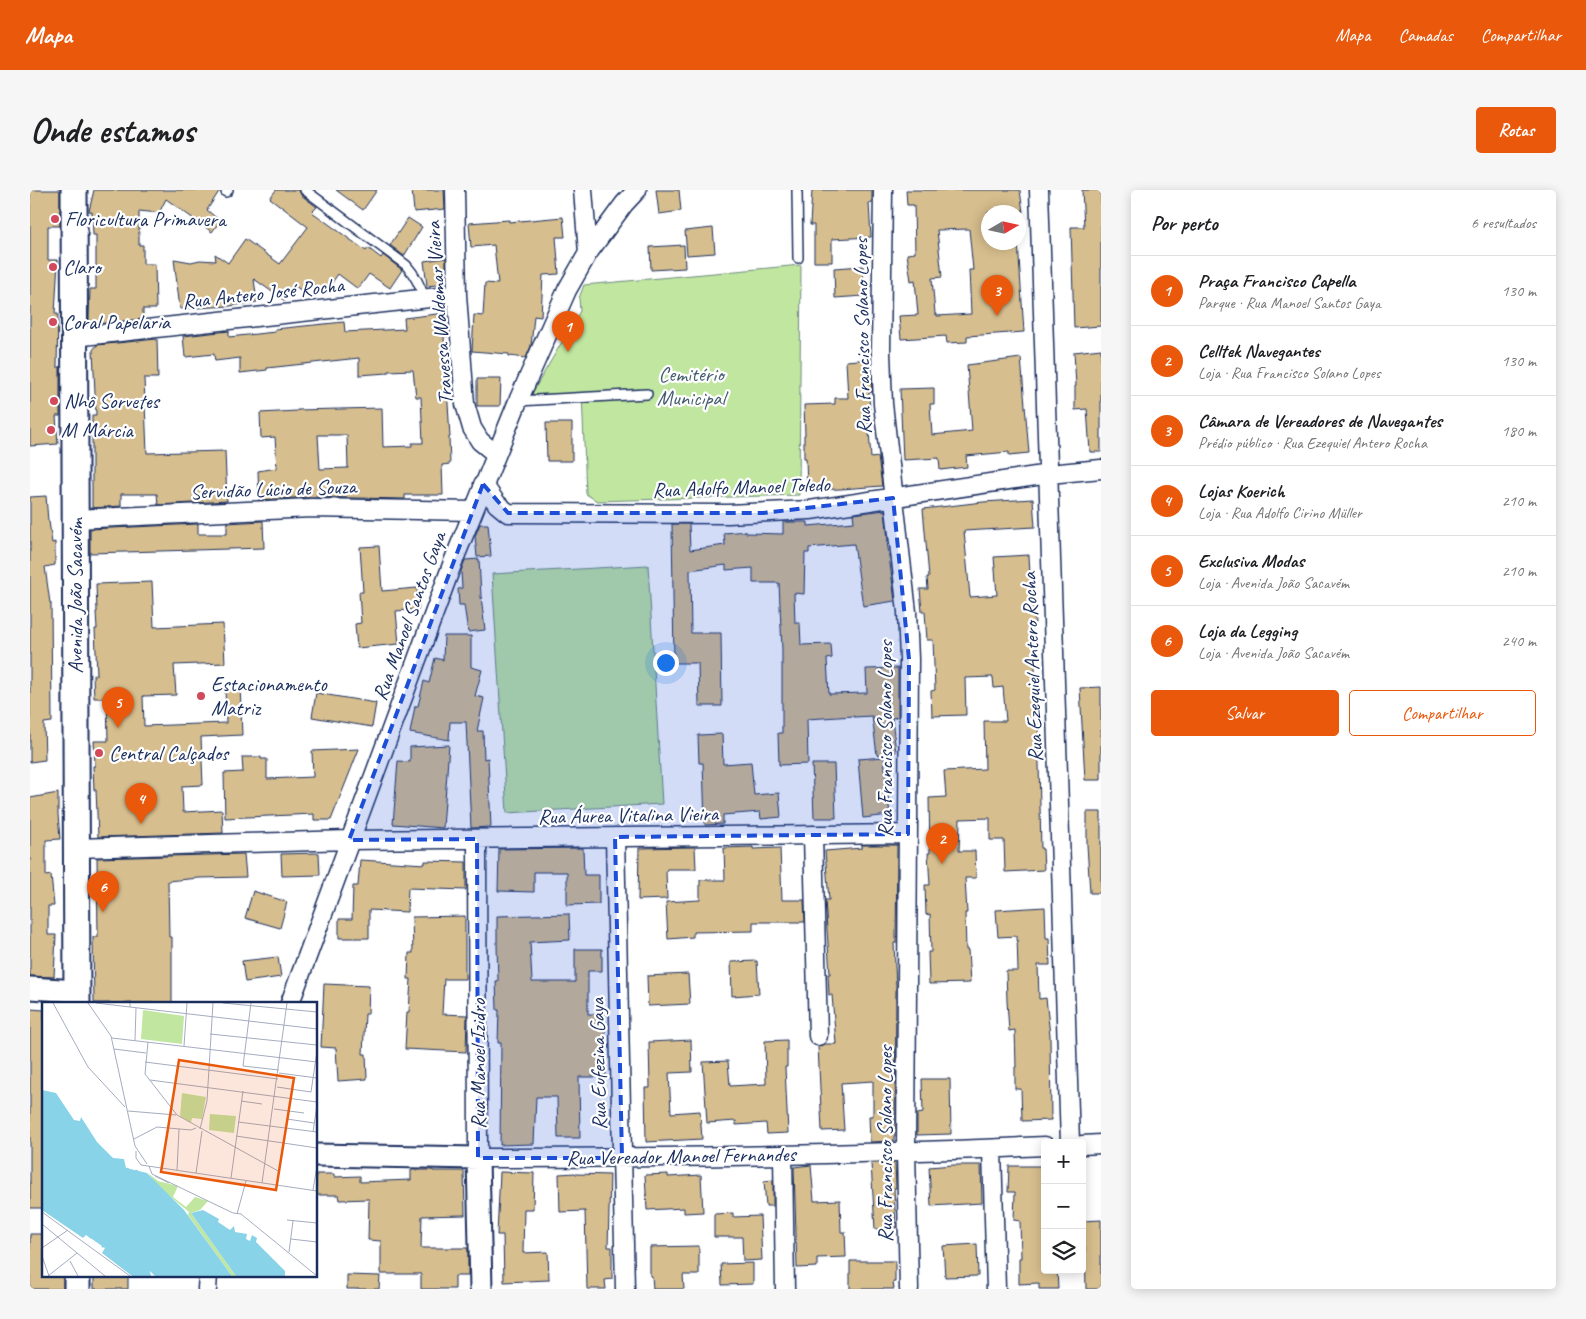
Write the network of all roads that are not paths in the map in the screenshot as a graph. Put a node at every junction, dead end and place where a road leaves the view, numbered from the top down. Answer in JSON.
{"nodes":[{"id":1,"x":74,"y":190,"type":"edge"},
{"id":2,"x":306,"y":190,"type":"edge"},
{"id":3,"x":454,"y":190,"type":"edge"},
{"id":4,"x":583,"y":190,"type":"edge"},
{"id":5,"x":637,"y":190,"type":"edge"},
{"id":6,"x":796,"y":190,"type":"edge"},
{"id":7,"x":883,"y":190,"type":"edge"},
{"id":8,"x":1039,"y":190,"type":"edge"},
{"id":9,"x":588,"y":253,"type":"junction"},
{"id":10,"x":798,"y":258,"type":"dead end"},
{"id":11,"x":457,"y":295,"type":"junction"},
{"id":12,"x":424,"y":298,"type":"junction"},
{"id":13,"x":74,"y":336,"type":"junction"},
{"id":14,"x":647,"y":394,"type":"dead end"},
{"id":15,"x":518,"y":401,"type":"junction"},
{"id":16,"x":496,"y":454,"type":"junction"},
{"id":17,"x":1101,"y":469,"type":"edge"},
{"id":18,"x":1049,"y":474,"type":"junction"},
{"id":19,"x":483,"y":484,"type":"junction"},
{"id":20,"x":893,"y":498,"type":"junction"},
{"id":21,"x":473,"y":510,"type":"junction"},
{"id":22,"x":75,"y":519,"type":"junction"},
{"id":23,"x":908,"y":834,"type":"junction"},
{"id":24,"x":813,"y":835,"type":"junction"},
{"id":25,"x":615,"y":838,"type":"junction"},
{"id":26,"x":477,"y":839,"type":"junction"},
{"id":27,"x":349,"y":840,"type":"junction"},
{"id":28,"x":76,"y":848,"type":"junction"},
{"id":29,"x":30,"y":988,"type":"edge"},
{"id":30,"x":77,"y":997,"type":"edge"},
{"id":31,"x":290,"y":1002,"type":"edge"},
{"id":32,"x":818,"y":1036,"type":"dead end"},
{"id":33,"x":1070,"y":1139,"type":"edge"},
{"id":34,"x":1086,"y":1144,"type":"edge"},
{"id":35,"x":1101,"y":1144,"type":"edge"},
{"id":36,"x":1041,"y":1146,"type":"edge"},
{"id":37,"x":992,"y":1149,"type":"junction"},
{"id":38,"x":906,"y":1152,"type":"junction"},
{"id":39,"x":318,"y":1155,"type":"edge"},
{"id":40,"x":783,"y":1155,"type":"junction"},
{"id":41,"x":478,"y":1158,"type":"junction"},
{"id":42,"x":622,"y":1158,"type":"junction"},
{"id":43,"x":78,"y":1276,"type":"edge"},
{"id":44,"x":208,"y":1276,"type":"edge"},
{"id":45,"x":78,"y":1289,"type":"edge"},
{"id":46,"x":207,"y":1289,"type":"edge"},
{"id":47,"x":481,"y":1289,"type":"edge"},
{"id":48,"x":625,"y":1289,"type":"edge"},
{"id":49,"x":785,"y":1289,"type":"edge"},
{"id":50,"x":909,"y":1289,"type":"edge"},
{"id":51,"x":996,"y":1289,"type":"edge"}],
"edges":[{"from":1,"to":13,"type":"main road","name":"Avenida João Sacavém"},
{"from":2,"to":12,"type":"lane"},
{"from":3,"to":11,"type":"street","name":"Travessa Waldemar Vieira"},
{"from":4,"to":9,"type":"street"},
{"from":5,"to":9,"type":"street","name":"Rua Manoel Santos Gaya"},
{"from":6,"to":10,"type":"lane"},
{"from":7,"to":20,"type":"street","name":"Rua Francisco Solano Lopes"},
{"from":8,"to":18,"type":"street","name":"Rua Ezequiel Antero Rocha"},
{"from":9,"to":15,"type":"street","name":"Rua Manoel Santos Gaya"},
{"from":11,"to":12,"type":"street","name":"Rua Antero José Rocha"},
{"from":11,"to":16,"type":"street","name":"Travessa Waldemar Vieira"},
{"from":12,"to":13,"type":"street","name":"Rua Antero José Rocha"},
{"from":13,"to":22,"type":"main road","name":"Avenida João Sacavém"},
{"from":14,"to":15,"type":"lane"},
{"from":15,"to":16,"type":"street","name":"Rua Manoel Santos Gaya"},
{"from":16,"to":19,"type":"street","name":"Rua Manoel Santos Gaya"},
{"from":17,"to":18,"type":"street","name":"Rua Adolfo Manoel Toledo"},
{"from":18,"to":20,"type":"street","name":"Rua Adolfo Manoel Toledo"},
{"from":18,"to":33,"type":"street","name":"Rua Ezequiel Antero Rocha"},
{"from":19,"to":20,"type":"street","name":"Rua Adolfo Manoel Toledo"},
{"from":19,"to":21,"type":"street","name":"Rua Manoel Santos Gaya"},
{"from":20,"to":23,"type":"street","name":"Rua Francisco Solano Lopes"},
{"from":21,"to":22,"type":"street","name":"Servidão Lúcio de Souza"},
{"from":21,"to":27,"type":"street","name":"Rua Manoel Santos Gaya"},
{"from":22,"to":28,"type":"main road","name":"Avenida João Sacavém"},
{"from":23,"to":24,"type":"street","name":"Rua Áurea Vitalina Vieira"},
{"from":23,"to":38,"type":"street","name":"Rua Francisco Solano Lopes"},
{"from":24,"to":25,"type":"street","name":"Rua Áurea Vitalina Vieira"},
{"from":24,"to":32,"type":"street"},
{"from":25,"to":26,"type":"street","name":"Rua Áurea Vitalina Vieira"},
{"from":25,"to":42,"type":"street","name":"Rua Eufezina Gaya"},
{"from":26,"to":27,"type":"street","name":"Rua Áurea Vitalina Vieira"},
{"from":26,"to":41,"type":"street","name":"Rua Manoel Izidro"},
{"from":27,"to":28,"type":"street","name":"Rua Áurea Vitalina Vieira"},
{"from":27,"to":31,"type":"street","name":"Rua Manoel Santos Gaya"},
{"from":28,"to":30,"type":"main road","name":"Avenida João Sacavém"},
{"from":29,"to":30,"type":"street"},
{"from":34,"to":35,"type":"street"},
{"from":36,"to":37,"type":"street","name":"Rua Vereador Manoel Fernandes"},
{"from":37,"to":38,"type":"street","name":"Rua Vereador Manoel Fernandes"},
{"from":37,"to":51,"type":"street"},
{"from":38,"to":40,"type":"street","name":"Rua Vereador Manoel Fernandes"},
{"from":38,"to":50,"type":"street","name":"Rua Francisco Solano Lopes"},
{"from":39,"to":41,"type":"street","name":"Rua Vereador Manoel Fernandes"},
{"from":40,"to":42,"type":"street","name":"Rua Vereador Manoel Fernandes"},
{"from":40,"to":49,"type":"street"},
{"from":41,"to":42,"type":"street","name":"Rua Vereador Manoel Fernandes"},
{"from":41,"to":47,"type":"street","name":"Rua Manoel Izidro"},
{"from":42,"to":48,"type":"street","name":"Rua Eufezina Gaya"},
{"from":43,"to":45,"type":"main road"},
{"from":44,"to":46,"type":"street"}]}
